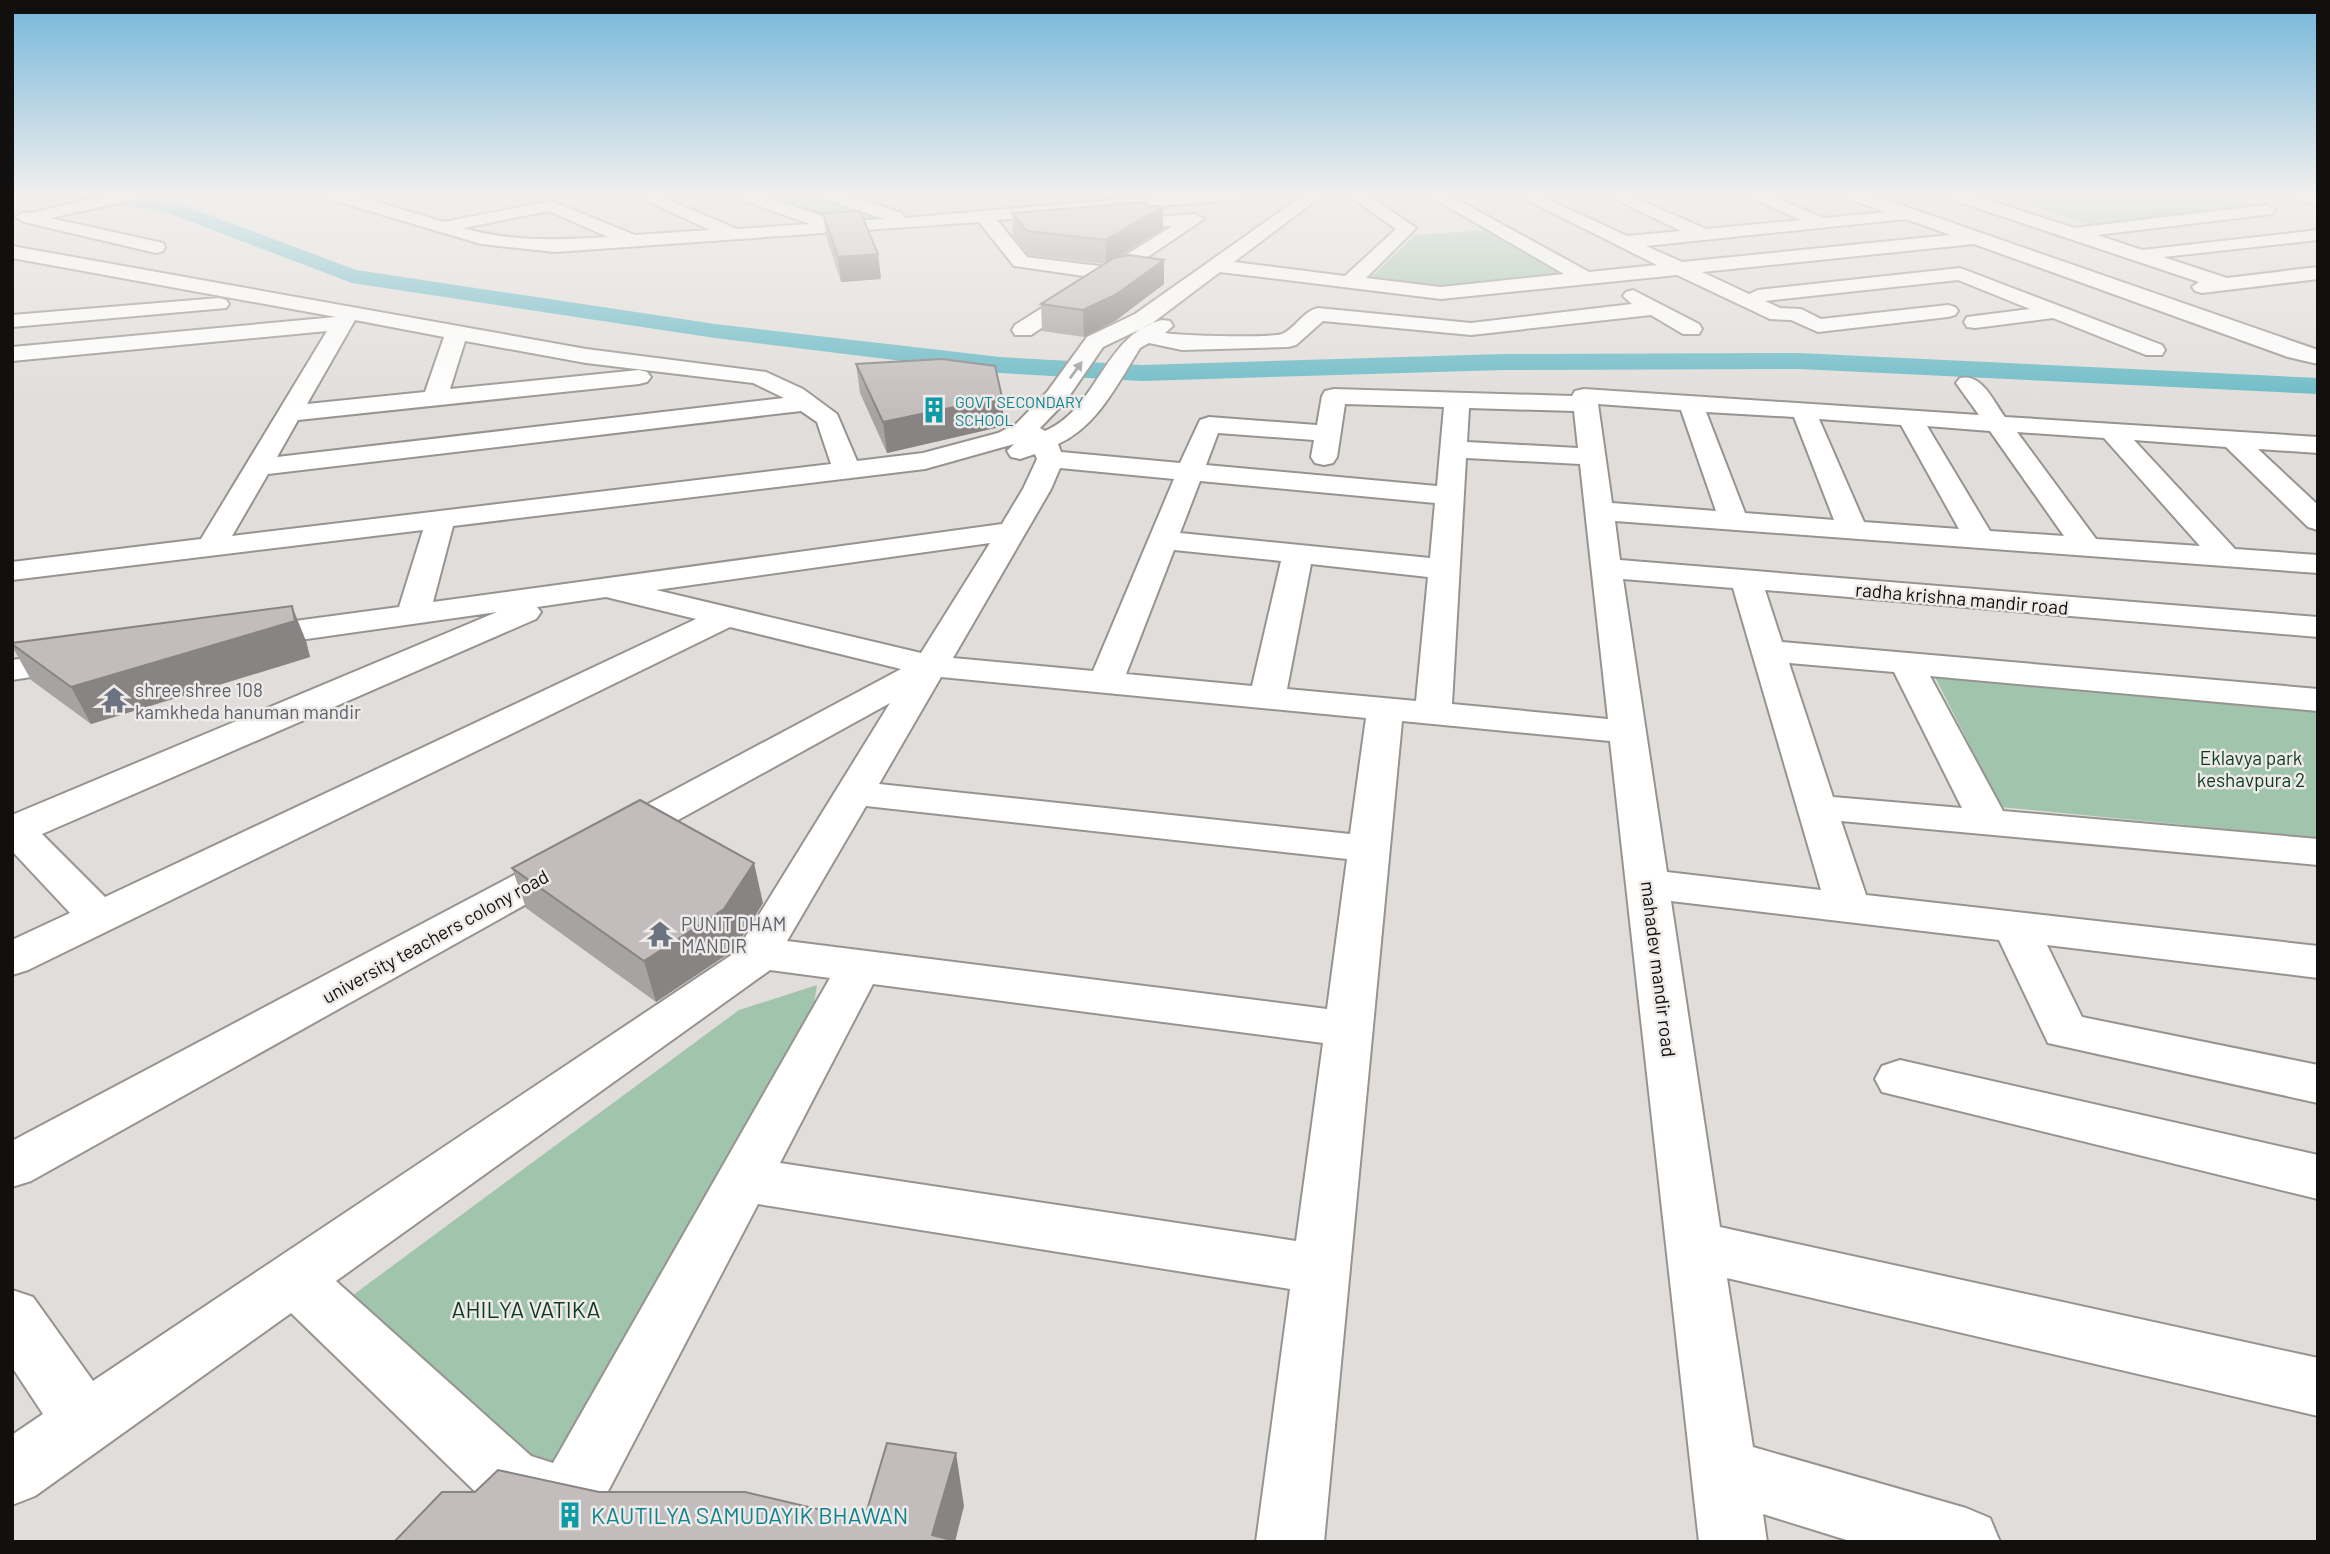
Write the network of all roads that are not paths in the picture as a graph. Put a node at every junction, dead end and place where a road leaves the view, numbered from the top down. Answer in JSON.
{"nodes":[{"id":1,"x":1217,"y":266,"type":"edge"},
{"id":2,"x":90,"y":267,"type":"edge"},
{"id":3,"x":1057,"y":267,"type":"edge"},
{"id":4,"x":1118,"y":267,"type":"edge"},
{"id":5,"x":1223,"y":267,"type":"edge"},
{"id":6,"x":1366,"y":267,"type":"edge"},
{"id":7,"x":1571,"y":267,"type":"edge"},
{"id":8,"x":1678,"y":267,"type":"edge"},
{"id":9,"x":1696,"y":267,"type":"edge"},
{"id":10,"x":2059,"y":267,"type":"edge"},
{"id":11,"x":2172,"y":267,"type":"edge"},
{"id":12,"x":1241,"y":268,"type":"junction"},
{"id":13,"x":1681,"y":268,"type":"junction"},
{"id":14,"x":1108,"y":273,"type":"junction"},
{"id":15,"x":2318,"y":273,"type":"edge"},
{"id":16,"x":1591,"y":277,"type":"junction"},
{"id":17,"x":1144,"y":278,"type":"edge"},
{"id":18,"x":1167,"y":281,"type":"dead end"},
{"id":19,"x":1350,"y":282,"type":"junction"},
{"id":20,"x":1883,"y":283,"type":"junction"},
{"id":21,"x":1191,"y":284,"type":"junction"},
{"id":22,"x":2226,"y":284,"type":"junction"},
{"id":23,"x":1441,"y":293,"type":"junction"},
{"id":24,"x":2145,"y":297,"type":"junction"},
{"id":25,"x":1742,"y":298,"type":"junction"},
{"id":26,"x":26,"y":300,"type":"dead end"},
{"id":27,"x":269,"y":300,"type":"junction"},
{"id":28,"x":1654,"y":308,"type":"junction"},
{"id":29,"x":1948,"y":311,"type":"junction"},
{"id":30,"x":2055,"y":311,"type":"junction"},
{"id":31,"x":92,"y":314,"type":"junction"},
{"id":32,"x":345,"y":319,"type":"junction"},
{"id":33,"x":12,"y":321,"type":"edge"},
{"id":34,"x":1975,"y":322,"type":"junction"},
{"id":35,"x":1434,"y":325,"type":"junction"},
{"id":36,"x":1691,"y":329,"type":"dead end"},
{"id":37,"x":1023,"y":330,"type":"dead end"},
{"id":38,"x":456,"y":333,"type":"junction"},
{"id":39,"x":2009,"y":337,"type":"dead end"},
{"id":40,"x":1139,"y":340,"type":"junction"},
{"id":41,"x":2154,"y":350,"type":"dead end"},
{"id":42,"x":12,"y":354,"type":"edge"},
{"id":43,"x":2318,"y":357,"type":"edge"},
{"id":44,"x":710,"y":370,"type":"junction"},
{"id":45,"x":1968,"y":383,"type":"dead end"},
{"id":46,"x":435,"y":398,"type":"junction"},
{"id":47,"x":1457,"y":400,"type":"junction"},
{"id":48,"x":1585,"y":400,"type":"junction"},
{"id":49,"x":806,"y":403,"type":"junction"},
{"id":50,"x":1691,"y":403,"type":"junction"},
{"id":51,"x":1803,"y":410,"type":"junction"},
{"id":52,"x":290,"y":413,"type":"junction"},
{"id":53,"x":1909,"y":417,"type":"junction"},
{"id":54,"x":1997,"y":423,"type":"junction"},
{"id":55,"x":2111,"y":431,"type":"junction"},
{"id":56,"x":1044,"y":432,"type":"junction"},
{"id":57,"x":1328,"y":433,"type":"junction"},
{"id":58,"x":2233,"y":439,"type":"junction"},
{"id":59,"x":2318,"y":445,"type":"edge"},
{"id":60,"x":1452,"y":449,"type":"junction"},
{"id":61,"x":1593,"y":457,"type":"junction"},
{"id":62,"x":258,"y":467,"type":"junction"},
{"id":63,"x":846,"y":470,"type":"junction"},
{"id":64,"x":1190,"y":472,"type":"junction"},
{"id":65,"x":1319,"y":484,"type":"junction"},
{"id":66,"x":1449,"y":496,"type":"junction"},
{"id":67,"x":1600,"y":511,"type":"junction"},
{"id":68,"x":441,"y":519,"type":"junction"},
{"id":69,"x":1734,"y":521,"type":"junction"},
{"id":70,"x":2318,"y":521,"type":"edge"},
{"id":71,"x":1853,"y":530,"type":"junction"},
{"id":72,"x":1012,"y":531,"type":"junction"},
{"id":73,"x":1980,"y":539,"type":"junction"},
{"id":74,"x":1162,"y":540,"type":"junction"},
{"id":75,"x":211,"y":547,"type":"junction"},
{"id":76,"x":2087,"y":547,"type":"junction"},
{"id":77,"x":1298,"y":554,"type":"junction"},
{"id":78,"x":2226,"y":557,"type":"junction"},
{"id":79,"x":2318,"y":564,"type":"edge"},
{"id":80,"x":1607,"y":568,"type":"junction"},
{"id":81,"x":1444,"y":569,"type":"junction"},
{"id":82,"x":12,"y":571,"type":"edge"},
{"id":83,"x":1746,"y":580,"type":"junction"},
{"id":84,"x":588,"y":590,"type":"junction"},
{"id":85,"x":413,"y":614,"type":"junction"},
{"id":86,"x":726,"y":617,"type":"junction"},
{"id":87,"x":2303,"y":626,"type":"edge"},
{"id":88,"x":219,"y":641,"type":"edge"},
{"id":89,"x":1768,"y":651,"type":"junction"},
{"id":90,"x":109,"y":656,"type":"edge"},
{"id":91,"x":2318,"y":658,"type":"edge"},
{"id":92,"x":1907,"y":664,"type":"junction"},
{"id":93,"x":931,"y":666,"type":"junction"},
{"id":94,"x":12,"y":670,"type":"edge"},
{"id":95,"x":1105,"y":682,"type":"junction"},
{"id":96,"x":1267,"y":698,"type":"junction"},
{"id":97,"x":2318,"y":700,"type":"edge"},
{"id":98,"x":1409,"y":711,"type":"junction"},
{"id":99,"x":1628,"y":732,"type":"junction"},
{"id":100,"x":854,"y":793,"type":"junction"},
{"id":101,"x":1816,"y":807,"type":"junction"},
{"id":102,"x":1989,"y":822,"type":"junction"},
{"id":103,"x":14,"y":828,"type":"edge"},
{"id":104,"x":1370,"y":849,"type":"junction"},
{"id":105,"x":2318,"y":852,"type":"edge"},
{"id":106,"x":1648,"y":884,"type":"junction"},
{"id":107,"x":1848,"y":907,"type":"junction"},
{"id":108,"x":99,"y":918,"type":"junction"},
{"id":109,"x":2015,"y":926,"type":"junction"},
{"id":110,"x":758,"y":953,"type":"junction"},
{"id":111,"x":12,"y":959,"type":"edge"},
{"id":112,"x":2318,"y":962,"type":"edge"},
{"id":113,"x":860,"y":966,"type":"junction"},
{"id":114,"x":1348,"y":1030,"type":"junction"},
{"id":115,"x":1900,"y":1079,"type":"dead end"},
{"id":116,"x":2318,"y":1084,"type":"edge"},
{"id":117,"x":12,"y":1166,"type":"edge"},
{"id":118,"x":2318,"y":1177,"type":"edge"},
{"id":119,"x":744,"y":1180,"type":"junction"},
{"id":120,"x":1695,"y":1246,"type":"junction"},
{"id":121,"x":1321,"y":1269,"type":"junction"},
{"id":122,"x":294,"y":1279,"type":"junction"},
{"id":123,"x":12,"y":1315,"type":"edge"},
{"id":124,"x":2318,"y":1387,"type":"edge"},
{"id":125,"x":85,"y":1423,"type":"junction"},
{"id":126,"x":1724,"y":1471,"type":"junction"},
{"id":127,"x":12,"y":1473,"type":"edge"},
{"id":128,"x":1290,"y":1542,"type":"edge"},
{"id":129,"x":1733,"y":1542,"type":"edge"},
{"id":130,"x":1966,"y":1542,"type":"edge"}],
"edges":[{"from":1,"to":21,"type":"street"},
{"from":2,"to":27,"type":"street"},
{"from":3,"to":14,"type":"street"},
{"from":4,"to":14,"type":"street"},
{"from":5,"to":12,"type":"street"},
{"from":6,"to":19,"type":"street"},
{"from":7,"to":16,"type":"street"},
{"from":8,"to":13,"type":"street"},
{"from":9,"to":13,"type":"street"},
{"from":10,"to":24,"type":"street"},
{"from":11,"to":22,"type":"street"},
{"from":12,"to":19,"type":"street"},
{"from":12,"to":40,"type":"street"},
{"from":13,"to":16,"type":"street"},
{"from":13,"to":25,"type":"street"},
{"from":14,"to":17,"type":"street"},
{"from":14,"to":37,"type":"street"},
{"from":15,"to":22,"type":"street"},
{"from":16,"to":23,"type":"street"},
{"from":16,"to":28,"type":"street"},
{"from":18,"to":21,"type":"street"},
{"from":19,"to":23,"type":"street"},
{"from":20,"to":25,"type":"street"},
{"from":20,"to":29,"type":"street"},
{"from":20,"to":30,"type":"street"},
{"from":56,"to":21,"type":"street","one_way":true},
{"from":22,"to":24,"type":"street"},
{"from":23,"to":35,"type":"street"},
{"from":24,"to":30,"type":"street"},
{"from":24,"to":43,"type":"street"},
{"from":25,"to":29,"type":"street"},
{"from":26,"to":31,"type":"street"},
{"from":27,"to":31,"type":"street"},
{"from":27,"to":32,"type":"street"},
{"from":28,"to":35,"type":"street"},
{"from":28,"to":36,"type":"street"},
{"from":29,"to":34,"type":"street"},
{"from":30,"to":34,"type":"street"},
{"from":30,"to":41,"type":"street"},
{"from":31,"to":33,"type":"street"},
{"from":32,"to":38,"type":"street"},
{"from":32,"to":42,"type":"street"},
{"from":32,"to":52,"type":"street"},
{"from":34,"to":39,"type":"street"},
{"from":35,"to":40,"type":"street"},
{"from":38,"to":44,"type":"street"},
{"from":38,"to":46,"type":"street"},
{"from":40,"to":56,"type":"street"},
{"from":44,"to":46,"type":"street"},
{"from":44,"to":49,"type":"street"},
{"from":45,"to":54,"type":"street"},
{"from":46,"to":52,"type":"street"},
{"from":47,"to":48,"type":"street"},
{"from":47,"to":57,"type":"street"},
{"from":47,"to":60,"type":"street"},
{"from":48,"to":50,"type":"street"},
{"from":48,"to":61,"type":"street","name":"mahadev mandir road"},
{"from":49,"to":62,"type":"street"},
{"from":49,"to":63,"type":"street"},
{"from":50,"to":51,"type":"street"},
{"from":50,"to":69,"type":"street"},
{"from":51,"to":53,"type":"street"},
{"from":51,"to":71,"type":"street"},
{"from":52,"to":62,"type":"street"},
{"from":53,"to":54,"type":"street"},
{"from":53,"to":73,"type":"street"},
{"from":54,"to":55,"type":"street"},
{"from":54,"to":76,"type":"street"},
{"from":55,"to":58,"type":"street"},
{"from":55,"to":78,"type":"street"},
{"from":56,"to":63,"type":"street"},
{"from":56,"to":64,"type":"street"},
{"from":56,"to":72,"type":"street"},
{"from":57,"to":64,"type":"street"},
{"from":57,"to":65,"type":"street"},
{"from":58,"to":59,"type":"street"},
{"from":58,"to":70,"type":"street"},
{"from":60,"to":61,"type":"street"},
{"from":60,"to":66,"type":"street"},
{"from":61,"to":67,"type":"street","name":"mahadev mandir road"},
{"from":62,"to":75,"type":"street"},
{"from":63,"to":68,"type":"street"},
{"from":64,"to":65,"type":"street"},
{"from":64,"to":74,"type":"street"},
{"from":65,"to":66,"type":"street"},
{"from":66,"to":81,"type":"street"},
{"from":67,"to":69,"type":"street"},
{"from":67,"to":80,"type":"street","name":"mahadev mandir road"},
{"from":68,"to":75,"type":"street"},
{"from":68,"to":85,"type":"street"},
{"from":69,"to":71,"type":"street"},
{"from":71,"to":73,"type":"street"},
{"from":72,"to":84,"type":"street"},
{"from":72,"to":93,"type":"street"},
{"from":73,"to":76,"type":"street"},
{"from":74,"to":77,"type":"street"},
{"from":74,"to":95,"type":"street"},
{"from":75,"to":82,"type":"street"},
{"from":76,"to":78,"type":"street"},
{"from":77,"to":81,"type":"street"},
{"from":77,"to":96,"type":"street"},
{"from":78,"to":79,"type":"street"},
{"from":80,"to":83,"type":"street","name":"radha krishna mandir road"},
{"from":80,"to":99,"type":"street","name":"mahadev mandir road"},
{"from":81,"to":98,"type":"street"},
{"from":83,"to":87,"type":"street","name":"radha krishna mandir road"},
{"from":83,"to":89,"type":"street"},
{"from":84,"to":85,"type":"street"},
{"from":84,"to":86,"type":"street"},
{"from":84,"to":103,"type":"street"},
{"from":85,"to":88,"type":"street"},
{"from":86,"to":93,"type":"street"},
{"from":86,"to":108,"type":"street"},
{"from":87,"to":91,"type":"street"},
{"from":89,"to":92,"type":"street"},
{"from":89,"to":101,"type":"street"},
{"from":90,"to":94,"type":"street"},
{"from":92,"to":97,"type":"street"},
{"from":92,"to":102,"type":"street"},
{"from":93,"to":95,"type":"street"},
{"from":93,"to":100,"type":"street"},
{"from":93,"to":117,"type":"street","name":"university teachers colony road"},
{"from":95,"to":96,"type":"street"},
{"from":96,"to":98,"type":"street"},
{"from":98,"to":99,"type":"street"},
{"from":98,"to":104,"type":"street"},
{"from":99,"to":106,"type":"street","name":"mahadev mandir road"},
{"from":100,"to":104,"type":"street"},
{"from":100,"to":110,"type":"street"},
{"from":101,"to":102,"type":"street"},
{"from":101,"to":107,"type":"street"},
{"from":102,"to":105,"type":"street"},
{"from":103,"to":108,"type":"street"},
{"from":104,"to":114,"type":"street"},
{"from":106,"to":107,"type":"street"},
{"from":106,"to":120,"type":"street","name":"mahadev mandir road"},
{"from":107,"to":109,"type":"street"},
{"from":108,"to":111,"type":"street"},
{"from":109,"to":112,"type":"street"},
{"from":109,"to":116,"type":"street"},
{"from":110,"to":113,"type":"street"},
{"from":110,"to":122,"type":"street"},
{"from":113,"to":114,"type":"street"},
{"from":113,"to":119,"type":"street"},
{"from":114,"to":121,"type":"street"},
{"from":115,"to":118,"type":"street"},
{"from":119,"to":121,"type":"street"},
{"from":119,"to":122,"type":"street"},
{"from":120,"to":124,"type":"street"},
{"from":120,"to":126,"type":"street","name":"mahadev mandir road"},
{"from":121,"to":128,"type":"street"},
{"from":122,"to":125,"type":"street"},
{"from":123,"to":125,"type":"street"},
{"from":125,"to":127,"type":"street"},
{"from":126,"to":129,"type":"street","name":"mahadev mandir road"},
{"from":126,"to":130,"type":"street"}]}
